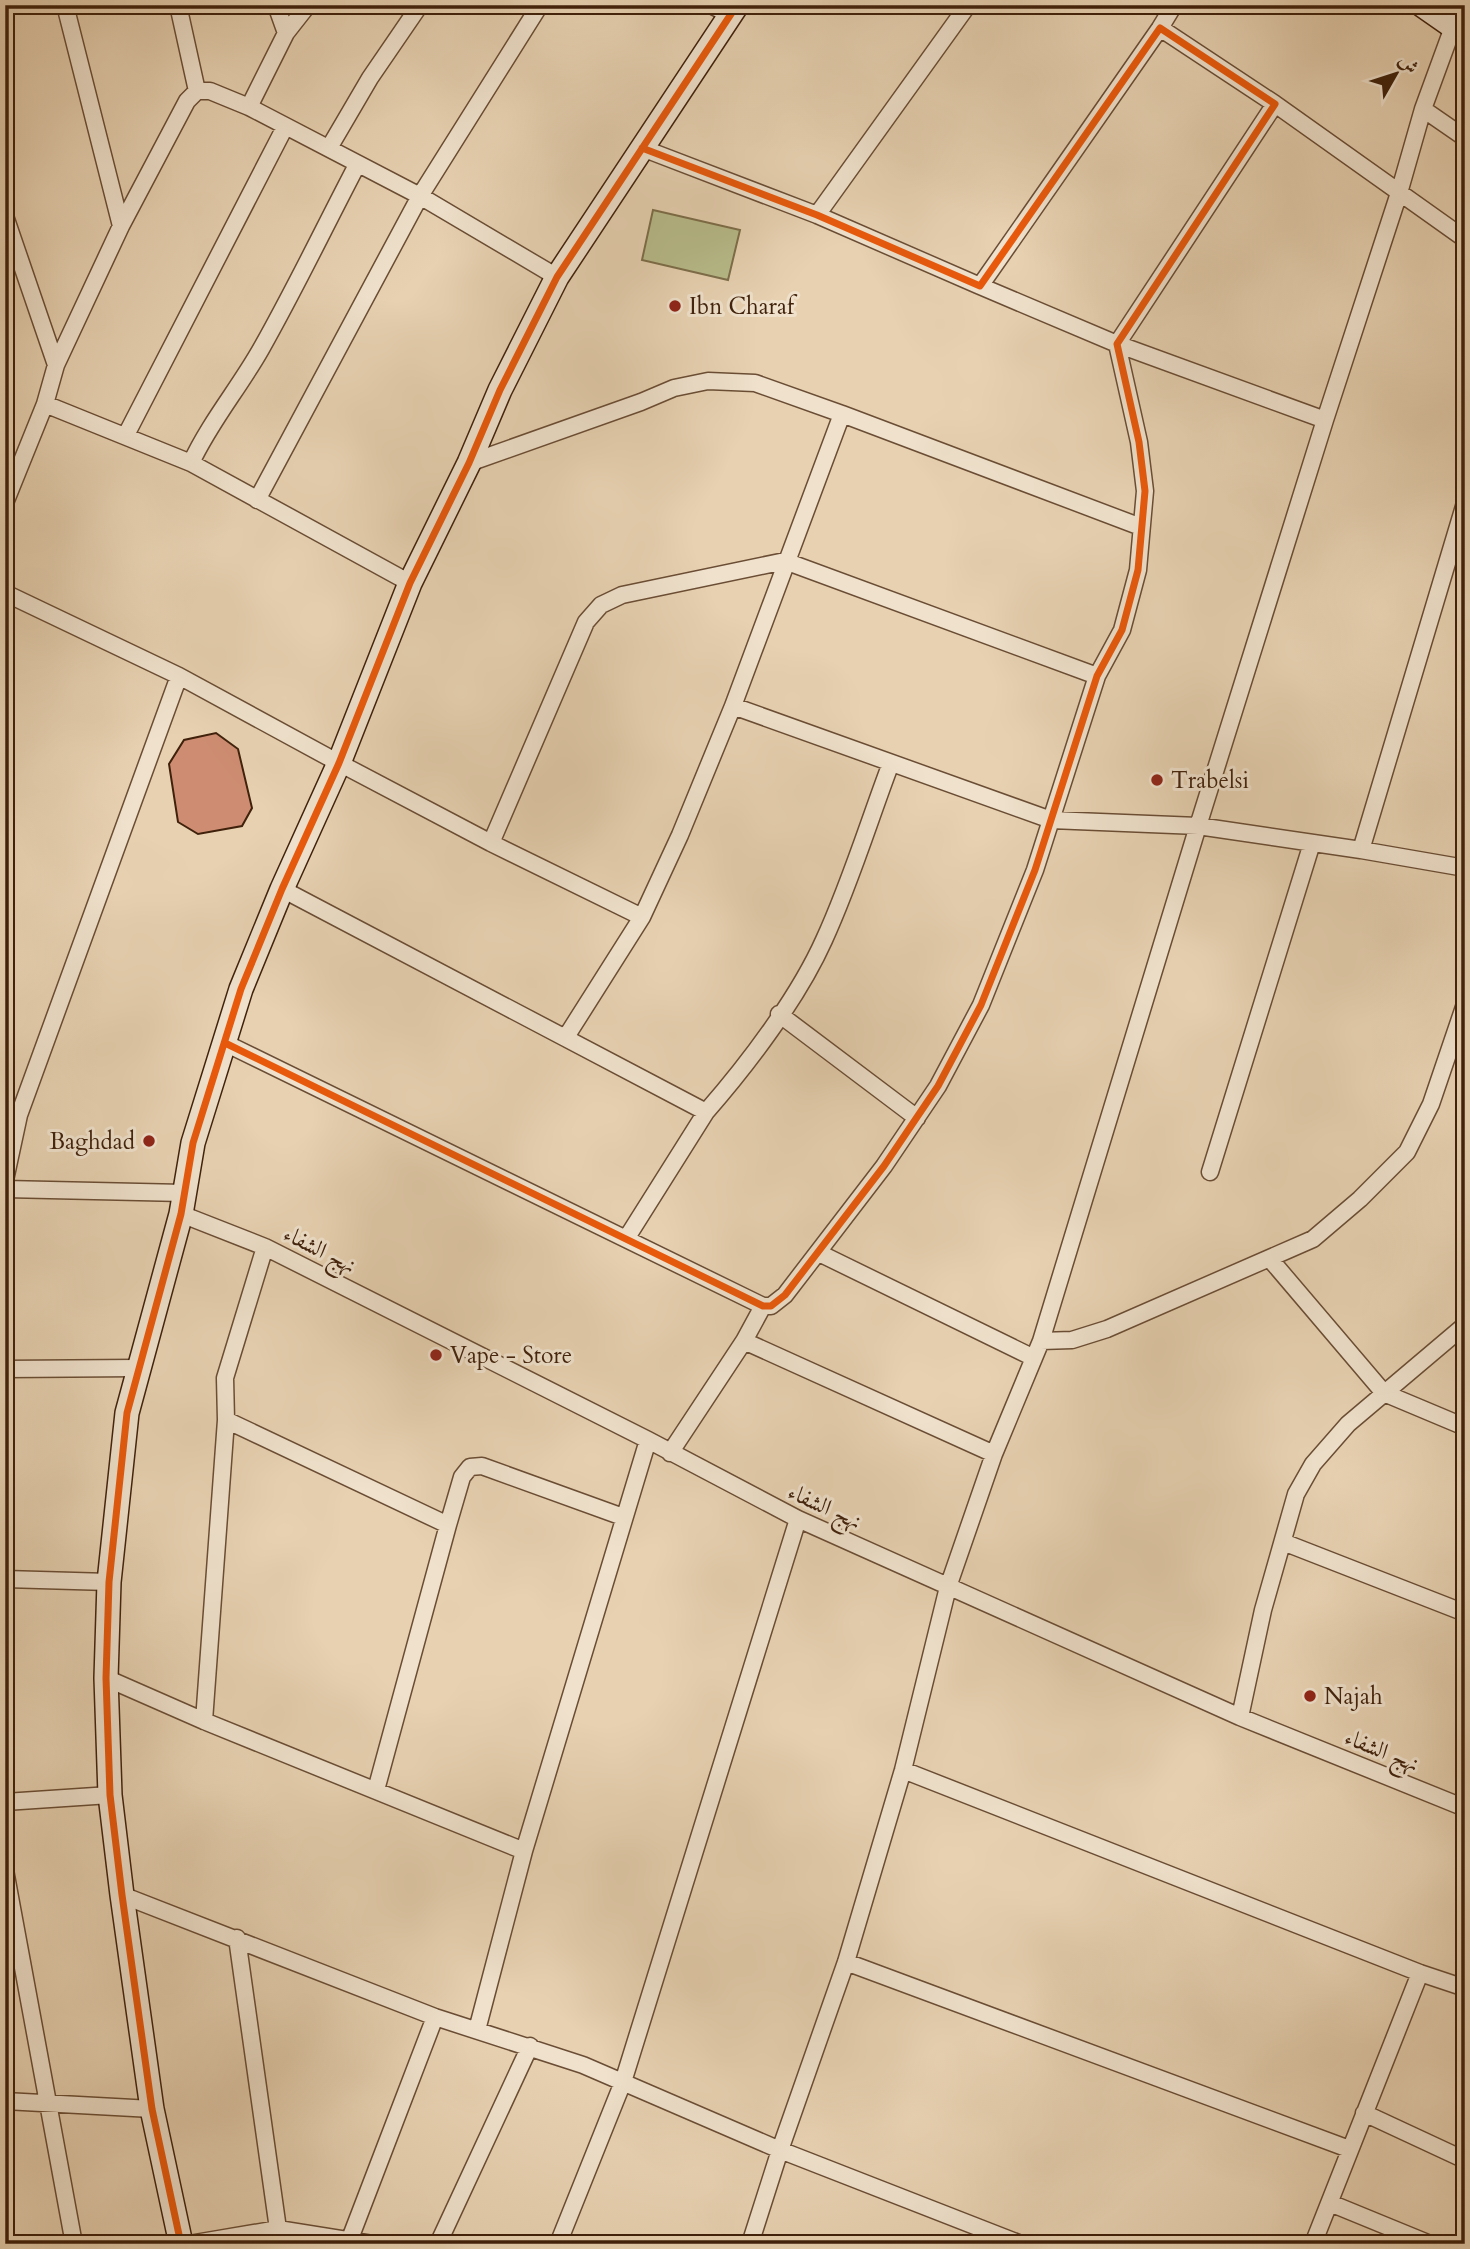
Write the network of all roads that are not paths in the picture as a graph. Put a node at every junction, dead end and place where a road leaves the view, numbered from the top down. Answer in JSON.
{"nodes":[{"id":1,"x":65,"y":5,"type":"edge"},
{"id":2,"x":178,"y":5,"type":"edge"},
{"id":3,"x":275,"y":5,"type":"edge"},
{"id":4,"x":308,"y":5,"type":"edge"},
{"id":5,"x":420,"y":5,"type":"edge"},
{"id":6,"x":540,"y":5,"type":"edge"},
{"id":7,"x":968,"y":5,"type":"edge"},
{"id":8,"x":1174,"y":5,"type":"edge"},
{"id":9,"x":1422,"y":5,"type":"edge"},
{"id":10,"x":726,"y":9,"type":"edge"},
{"id":11,"x":1160,"y":28,"type":"junction"},
{"id":12,"x":1459,"y":31,"type":"edge"},
{"id":13,"x":286,"y":33,"type":"junction"},
{"id":14,"x":197,"y":91,"type":"junction"},
{"id":15,"x":1275,"y":104,"type":"junction"},
{"id":16,"x":249,"y":107,"type":"junction"},
{"id":17,"x":1423,"y":109,"type":"junction"},
{"id":18,"x":285,"y":127,"type":"junction"},
{"id":19,"x":1465,"y":138,"type":"edge"},
{"id":20,"x":329,"y":148,"type":"junction"},
{"id":21,"x":642,"y":148,"type":"junction"},
{"id":22,"x":357,"y":165,"type":"junction"},
{"id":23,"x":1399,"y":193,"type":"junction"},
{"id":24,"x":420,"y":195,"type":"junction"},
{"id":25,"x":817,"y":215,"type":"junction"},
{"id":26,"x":5,"y":216,"type":"edge"},
{"id":27,"x":121,"y":226,"type":"junction"},
{"id":28,"x":1465,"y":239,"type":"edge"},
{"id":29,"x":557,"y":277,"type":"junction"},
{"id":30,"x":980,"y":286,"type":"junction"},
{"id":31,"x":1117,"y":344,"type":"junction"},
{"id":32,"x":56,"y":365,"type":"junction"},
{"id":33,"x":44,"y":404,"type":"junction"},
{"id":34,"x":842,"y":414,"type":"junction"},
{"id":35,"x":1325,"y":420,"type":"junction"},
{"id":36,"x":127,"y":435,"type":"junction"},
{"id":37,"x":191,"y":463,"type":"junction"},
{"id":38,"x":469,"y":463,"type":"junction"},
{"id":39,"x":257,"y":499,"type":"junction"},
{"id":40,"x":5,"y":503,"type":"edge"},
{"id":41,"x":1465,"y":503,"type":"edge"},
{"id":42,"x":1141,"y":527,"type":"junction"},
{"id":43,"x":785,"y":561,"type":"junction"},
{"id":44,"x":410,"y":583,"type":"junction"},
{"id":45,"x":5,"y":593,"type":"edge"},
{"id":46,"x":179,"y":676,"type":"junction"},
{"id":47,"x":1097,"y":676,"type":"junction"},
{"id":48,"x":733,"y":706,"type":"junction"},
{"id":49,"x":339,"y":763,"type":"junction"},
{"id":50,"x":891,"y":763,"type":"junction"},
{"id":51,"x":1051,"y":820,"type":"junction"},
{"id":52,"x":1198,"y":827,"type":"junction"},
{"id":53,"x":491,"y":843,"type":"junction"},
{"id":54,"x":1312,"y":843,"type":"junction"},
{"id":55,"x":1361,"y":850,"type":"junction"},
{"id":56,"x":1465,"y":869,"type":"edge"},
{"id":57,"x":282,"y":889,"type":"junction"},
{"id":58,"x":642,"y":917,"type":"junction"},
{"id":59,"x":1465,"y":1004,"type":"edge"},
{"id":60,"x":779,"y":1014,"type":"junction"},
{"id":61,"x":566,"y":1037,"type":"junction"},
{"id":62,"x":225,"y":1043,"type":"junction"},
{"id":63,"x":706,"y":1112,"type":"junction"},
{"id":64,"x":917,"y":1118,"type":"junction"},
{"id":65,"x":1210,"y":1172,"type":"dead end"},
{"id":66,"x":5,"y":1180,"type":"edge"},
{"id":67,"x":5,"y":1189,"type":"edge"},
{"id":68,"x":182,"y":1204,"type":"junction"},
{"id":69,"x":626,"y":1239,"type":"junction"},
{"id":70,"x":265,"y":1247,"type":"junction"},
{"id":71,"x":819,"y":1253,"type":"junction"},
{"id":72,"x":1270,"y":1259,"type":"junction"},
{"id":73,"x":763,"y":1307,"type":"junction"},
{"id":74,"x":1465,"y":1325,"type":"edge"},
{"id":75,"x":744,"y":1340,"type":"junction"},
{"id":76,"x":1041,"y":1341,"type":"junction"},
{"id":77,"x":1034,"y":1358,"type":"junction"},
{"id":78,"x":138,"y":1368,"type":"junction"},
{"id":79,"x":5,"y":1369,"type":"edge"},
{"id":80,"x":1384,"y":1393,"type":"junction"},
{"id":81,"x":226,"y":1420,"type":"junction"},
{"id":82,"x":1465,"y":1427,"type":"edge"},
{"id":83,"x":648,"y":1440,"type":"junction"},
{"id":84,"x":670,"y":1453,"type":"junction"},
{"id":85,"x":994,"y":1454,"type":"junction"},
{"id":86,"x":623,"y":1517,"type":"junction"},
{"id":87,"x":798,"y":1519,"type":"junction"},
{"id":88,"x":448,"y":1525,"type":"junction"},
{"id":89,"x":1283,"y":1542,"type":"junction"},
{"id":90,"x":5,"y":1578,"type":"edge"},
{"id":91,"x":109,"y":1582,"type":"junction"},
{"id":92,"x":948,"y":1587,"type":"junction"},
{"id":93,"x":1465,"y":1613,"type":"edge"},
{"id":94,"x":106,"y":1678,"type":"junction"},
{"id":95,"x":1240,"y":1717,"type":"junction"},
{"id":96,"x":204,"y":1721,"type":"junction"},
{"id":97,"x":903,"y":1770,"type":"junction"},
{"id":98,"x":376,"y":1790,"type":"junction"},
{"id":99,"x":110,"y":1795,"type":"junction"},
{"id":100,"x":5,"y":1802,"type":"edge"},
{"id":101,"x":1465,"y":1808,"type":"edge"},
{"id":102,"x":524,"y":1851,"type":"junction"},
{"id":103,"x":5,"y":1870,"type":"edge"},
{"id":104,"x":122,"y":1895,"type":"junction"},
{"id":105,"x":237,"y":1938,"type":"junction"},
{"id":106,"x":846,"y":1962,"type":"junction"},
{"id":107,"x":1420,"y":1973,"type":"junction"},
{"id":108,"x":1465,"y":1988,"type":"edge"},
{"id":109,"x":435,"y":2017,"type":"junction"},
{"id":110,"x":477,"y":2030,"type":"junction"},
{"id":111,"x":530,"y":2046,"type":"junction"},
{"id":112,"x":623,"y":2082,"type":"junction"},
{"id":113,"x":5,"y":2101,"type":"edge"},
{"id":114,"x":50,"y":2105,"type":"junction"},
{"id":115,"x":152,"y":2109,"type":"junction"},
{"id":116,"x":1364,"y":2113,"type":"junction"},
{"id":117,"x":1349,"y":2149,"type":"junction"},
{"id":118,"x":780,"y":2150,"type":"junction"},
{"id":119,"x":1465,"y":2160,"type":"edge"},
{"id":120,"x":1330,"y":2203,"type":"junction"},
{"id":121,"x":275,"y":2236,"type":"edge"},
{"id":122,"x":349,"y":2241,"type":"edge"},
{"id":123,"x":74,"y":2244,"type":"edge"},
{"id":124,"x":181,"y":2244,"type":"edge"},
{"id":125,"x":189,"y":2244,"type":"edge"},
{"id":126,"x":372,"y":2244,"type":"edge"},
{"id":127,"x":438,"y":2244,"type":"edge"},
{"id":128,"x":558,"y":2244,"type":"edge"},
{"id":129,"x":750,"y":2244,"type":"edge"},
{"id":130,"x":1020,"y":2244,"type":"edge"},
{"id":131,"x":1313,"y":2244,"type":"edge"},
{"id":132,"x":1430,"y":2244,"type":"edge"}],
"edges":[{"from":1,"to":27,"type":"street"},
{"from":2,"to":14,"type":"street"},
{"from":3,"to":13,"type":"street"},
{"from":4,"to":13,"type":"street"},
{"from":5,"to":20,"type":"street"},
{"from":6,"to":24,"type":"street"},
{"from":7,"to":25,"type":"street"},
{"from":8,"to":11,"type":"street"},
{"from":9,"to":12,"type":"street"},
{"from":10,"to":21,"type":"street"},
{"from":11,"to":15,"type":"street"},
{"from":11,"to":30,"type":"street"},
{"from":12,"to":17,"type":"street"},
{"from":13,"to":16,"type":"street"},
{"from":14,"to":16,"type":"street"},
{"from":14,"to":27,"type":"street"},
{"from":15,"to":23,"type":"street"},
{"from":15,"to":31,"type":"street"},
{"from":16,"to":18,"type":"street"},
{"from":17,"to":19,"type":"street"},
{"from":17,"to":23,"type":"street"},
{"from":18,"to":20,"type":"street"},
{"from":18,"to":36,"type":"street"},
{"from":20,"to":22,"type":"street"},
{"from":21,"to":25,"type":"street"},
{"from":21,"to":29,"type":"street"},
{"from":22,"to":24,"type":"street"},
{"from":22,"to":37,"type":"street"},
{"from":23,"to":28,"type":"street"},
{"from":23,"to":35,"type":"street"},
{"from":24,"to":29,"type":"street"},
{"from":24,"to":39,"type":"street"},
{"from":25,"to":30,"type":"street"},
{"from":26,"to":32,"type":"street"},
{"from":27,"to":32,"type":"street"},
{"from":29,"to":38,"type":"street"},
{"from":30,"to":31,"type":"street"},
{"from":31,"to":35,"type":"street"},
{"from":31,"to":42,"type":"street"},
{"from":32,"to":33,"type":"street"},
{"from":33,"to":36,"type":"street"},
{"from":33,"to":40,"type":"street"},
{"from":34,"to":38,"type":"street"},
{"from":34,"to":42,"type":"street"},
{"from":34,"to":43,"type":"street"},
{"from":35,"to":52,"type":"street"},
{"from":36,"to":37,"type":"street"},
{"from":37,"to":39,"type":"street"},
{"from":38,"to":44,"type":"street"},
{"from":39,"to":44,"type":"street"},
{"from":41,"to":55,"type":"street"},
{"from":42,"to":47,"type":"street"},
{"from":43,"to":47,"type":"street"},
{"from":43,"to":48,"type":"street"},
{"from":43,"to":53,"type":"street"},
{"from":44,"to":49,"type":"street"},
{"from":45,"to":46,"type":"street"},
{"from":46,"to":49,"type":"street"},
{"from":46,"to":66,"type":"street"},
{"from":47,"to":51,"type":"street"},
{"from":48,"to":50,"type":"street"},
{"from":48,"to":58,"type":"street"},
{"from":49,"to":53,"type":"street"},
{"from":49,"to":57,"type":"street"},
{"from":50,"to":51,"type":"street"},
{"from":50,"to":60,"type":"street"},
{"from":51,"to":52,"type":"street"},
{"from":51,"to":64,"type":"street"},
{"from":52,"to":54,"type":"street"},
{"from":52,"to":76,"type":"street"},
{"from":53,"to":58,"type":"street"},
{"from":54,"to":55,"type":"street"},
{"from":54,"to":65,"type":"street"},
{"from":55,"to":56,"type":"street"},
{"from":57,"to":61,"type":"street"},
{"from":57,"to":62,"type":"street"},
{"from":58,"to":61,"type":"street"},
{"from":59,"to":72,"type":"street"},
{"from":60,"to":63,"type":"street"},
{"from":60,"to":64,"type":"street"},
{"from":61,"to":63,"type":"street"},
{"from":62,"to":68,"type":"street"},
{"from":62,"to":69,"type":"street"},
{"from":63,"to":69,"type":"street"},
{"from":64,"to":71,"type":"street"},
{"from":67,"to":68,"type":"street"},
{"from":68,"to":70,"type":"street","name":"نهج الشفاء"},
{"from":68,"to":78,"type":"street"},
{"from":69,"to":73,"type":"street"},
{"from":70,"to":81,"type":"street"},
{"from":70,"to":83,"type":"street","name":"نهج الشفاء"},
{"from":71,"to":73,"type":"street"},
{"from":71,"to":77,"type":"street"},
{"from":72,"to":76,"type":"street"},
{"from":72,"to":80,"type":"street"},
{"from":73,"to":75,"type":"street"},
{"from":74,"to":80,"type":"street"},
{"from":75,"to":84,"type":"street"},
{"from":75,"to":85,"type":"street"},
{"from":76,"to":77,"type":"street"},
{"from":77,"to":85,"type":"street"},
{"from":78,"to":79,"type":"street"},
{"from":78,"to":91,"type":"street"},
{"from":80,"to":82,"type":"street"},
{"from":80,"to":89,"type":"street"},
{"from":81,"to":88,"type":"street"},
{"from":81,"to":96,"type":"street"},
{"from":83,"to":84,"type":"street","name":"نهج الشفاء"},
{"from":83,"to":86,"type":"street"},
{"from":84,"to":87,"type":"street","name":"نهج الشفاء"},
{"from":85,"to":92,"type":"street"},
{"from":86,"to":88,"type":"street"},
{"from":86,"to":102,"type":"street"},
{"from":87,"to":92,"type":"street","name":"نهج الشفاء"},
{"from":87,"to":112,"type":"street"},
{"from":88,"to":98,"type":"street"},
{"from":89,"to":93,"type":"street"},
{"from":89,"to":95,"type":"street"},
{"from":90,"to":91,"type":"street"},
{"from":91,"to":94,"type":"street"},
{"from":92,"to":95,"type":"street","name":"نهج الشفاء"},
{"from":92,"to":97,"type":"street"},
{"from":94,"to":96,"type":"street"},
{"from":94,"to":99,"type":"street"},
{"from":95,"to":101,"type":"street","name":"نهج الشفاء"},
{"from":96,"to":98,"type":"street"},
{"from":97,"to":106,"type":"street"},
{"from":97,"to":107,"type":"street"},
{"from":98,"to":102,"type":"street"},
{"from":99,"to":100,"type":"street"},
{"from":99,"to":104,"type":"street"},
{"from":102,"to":110,"type":"street"},
{"from":103,"to":114,"type":"street"},
{"from":104,"to":105,"type":"street"},
{"from":104,"to":115,"type":"street"},
{"from":105,"to":109,"type":"street"},
{"from":105,"to":121,"type":"street"},
{"from":106,"to":117,"type":"street"},
{"from":106,"to":118,"type":"street"},
{"from":107,"to":108,"type":"street"},
{"from":107,"to":116,"type":"street"},
{"from":109,"to":110,"type":"street"},
{"from":109,"to":122,"type":"street"},
{"from":110,"to":111,"type":"street"},
{"from":111,"to":112,"type":"street"},
{"from":111,"to":127,"type":"street"},
{"from":112,"to":118,"type":"street"},
{"from":112,"to":128,"type":"street"},
{"from":113,"to":114,"type":"street"},
{"from":114,"to":115,"type":"street"},
{"from":114,"to":123,"type":"street"},
{"from":115,"to":124,"type":"street"},
{"from":116,"to":117,"type":"street"},
{"from":116,"to":119,"type":"street"},
{"from":117,"to":120,"type":"street"},
{"from":118,"to":129,"type":"street"},
{"from":118,"to":130,"type":"street"},
{"from":120,"to":131,"type":"street"},
{"from":120,"to":132,"type":"street"},
{"from":121,"to":122,"type":"street"},
{"from":121,"to":125,"type":"street"},
{"from":122,"to":126,"type":"street"}]}
